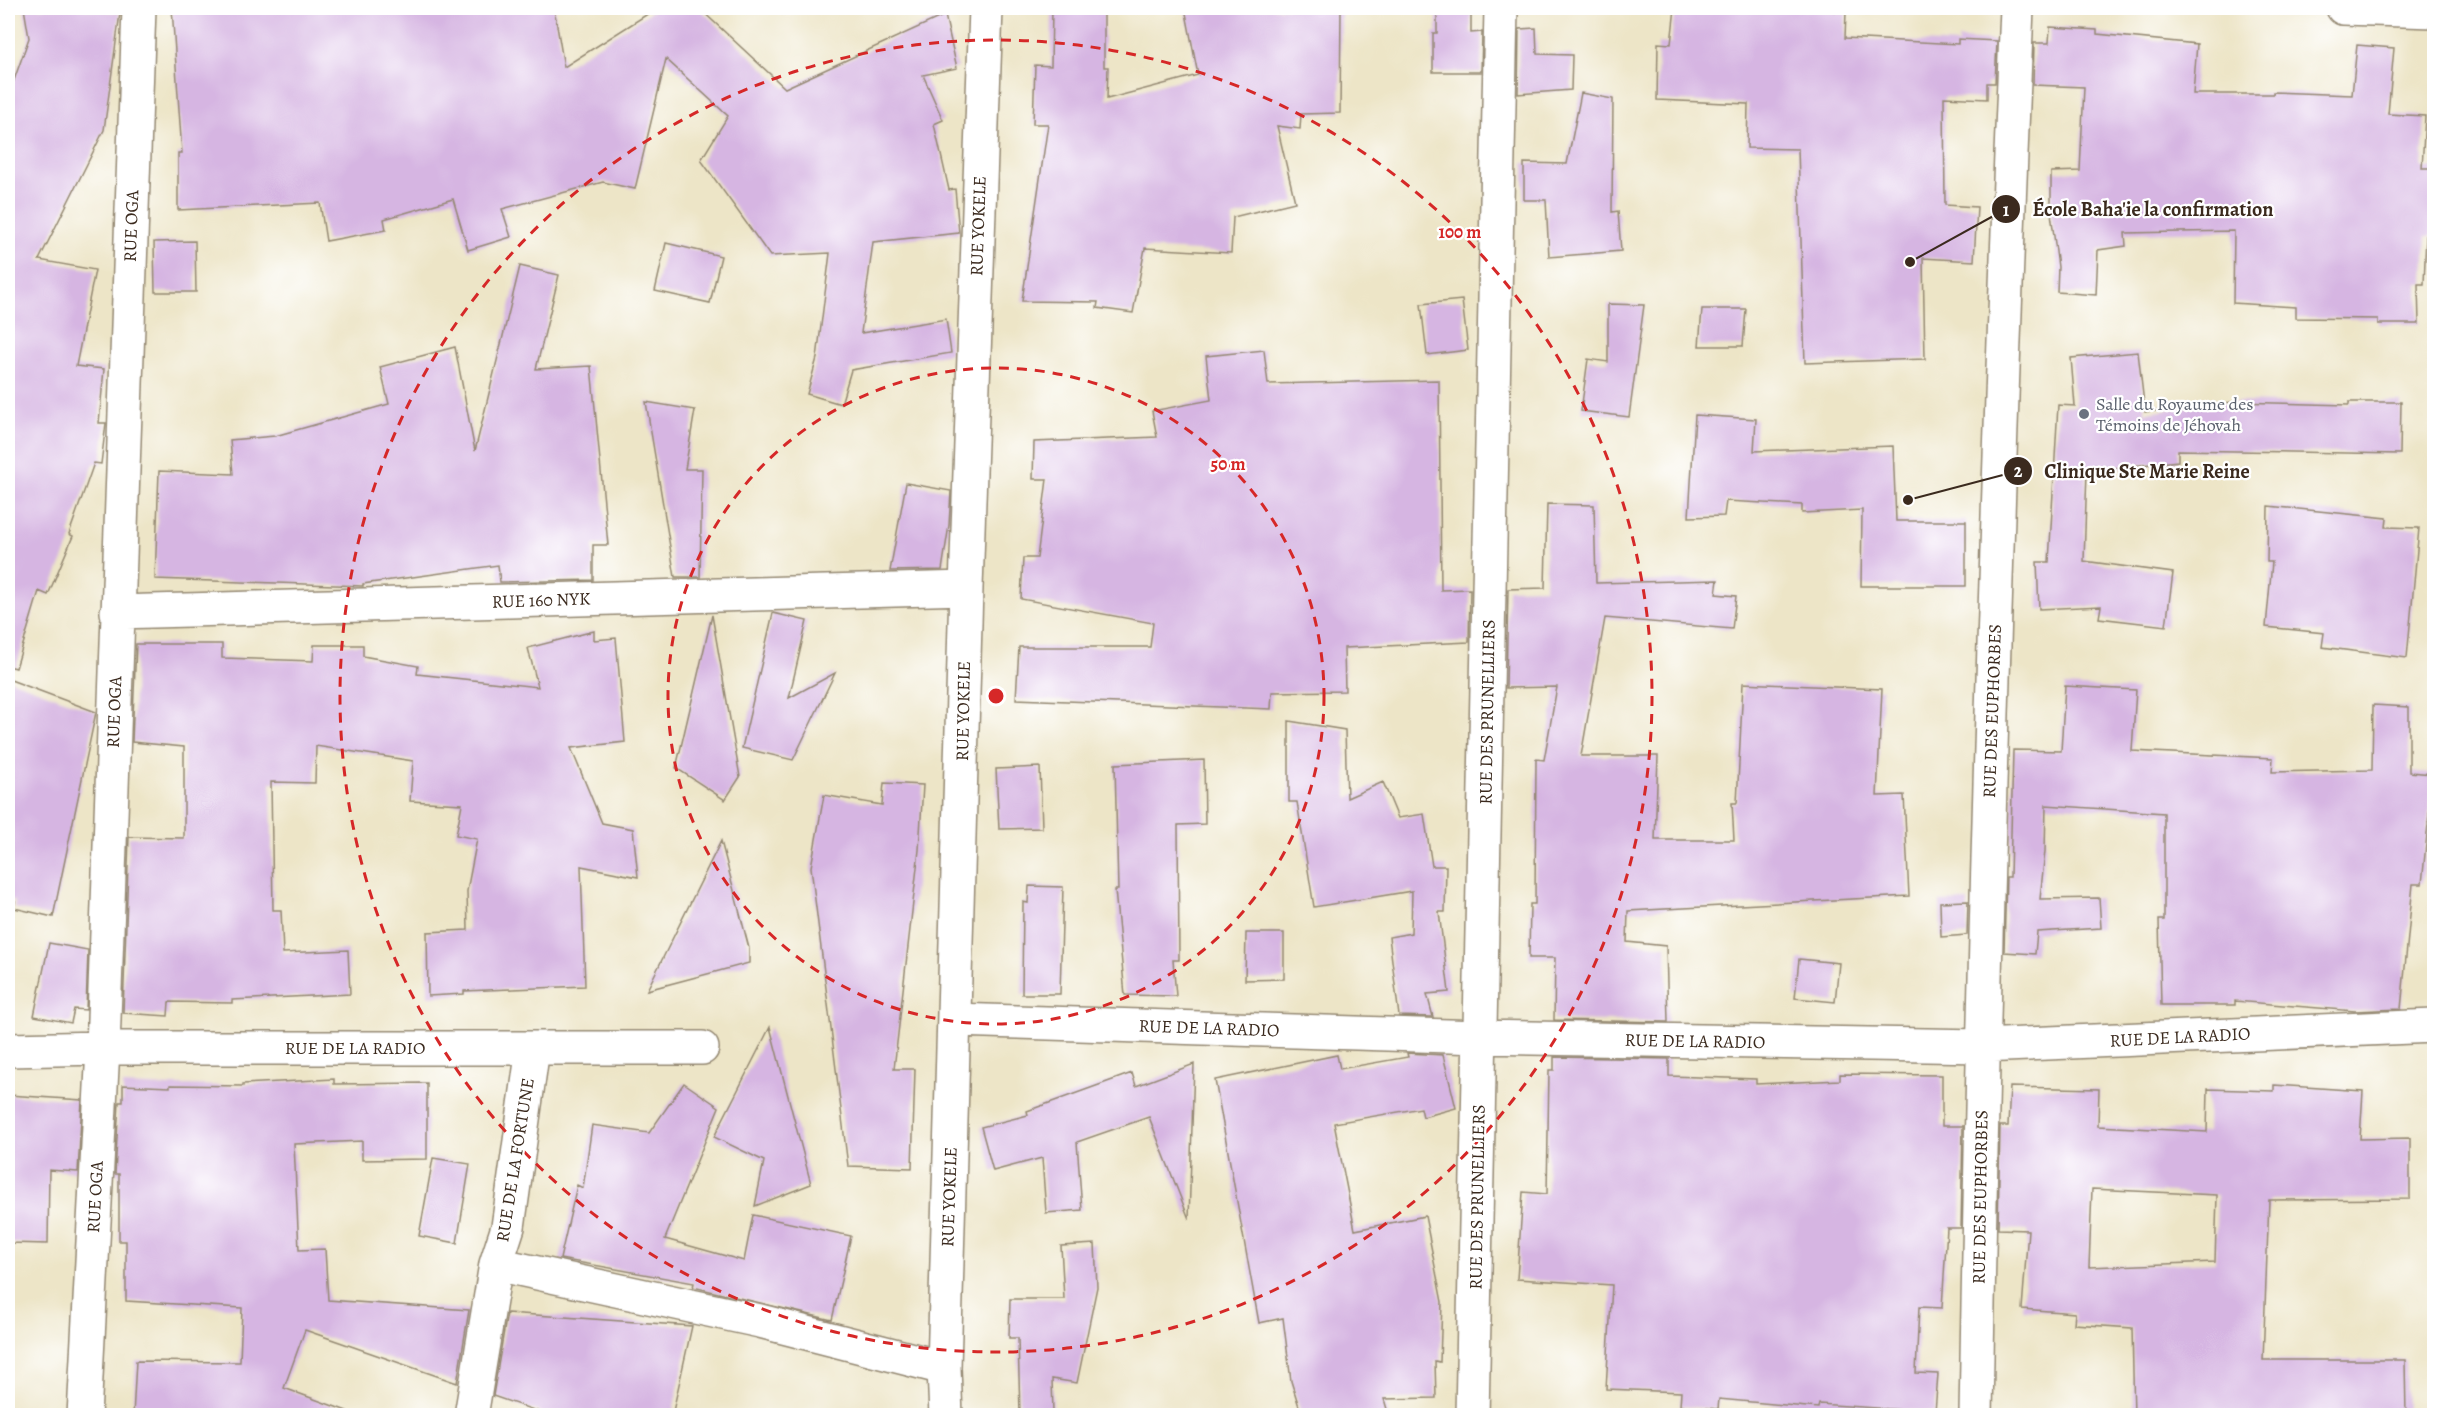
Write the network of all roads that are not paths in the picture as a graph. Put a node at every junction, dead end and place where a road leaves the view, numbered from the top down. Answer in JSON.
{"nodes":[{"id":1,"x":139,"y":8,"type":"edge"},
{"id":2,"x":986,"y":8,"type":"edge"},
{"id":3,"x":1501,"y":8,"type":"edge"},
{"id":4,"x":2017,"y":8,"type":"edge"},
{"id":5,"x":2343,"y":8,"type":"edge"},
{"id":6,"x":2434,"y":11,"type":"edge"},
{"id":7,"x":966,"y":588,"type":"junction"},
{"id":8,"x":117,"y":612,"type":"junction"},
{"id":9,"x":955,"y":1020,"type":"junction"},
{"id":10,"x":2434,"y":1026,"type":"edge"},
{"id":11,"x":1480,"y":1037,"type":"junction"},
{"id":12,"x":1982,"y":1046,"type":"junction"},
{"id":13,"x":103,"y":1048,"type":"junction"},
{"id":14,"x":533,"y":1048,"type":"junction"},
{"id":15,"x":702,"y":1048,"type":"dead end"},
{"id":16,"x":8,"y":1050,"type":"edge"},
{"id":17,"x":496,"y":1264,"type":"junction"},
{"id":18,"x":944,"y":1368,"type":"junction"},
{"id":19,"x":84,"y":1416,"type":"edge"},
{"id":20,"x":471,"y":1416,"type":"edge"},
{"id":21,"x":946,"y":1416,"type":"edge"},
{"id":22,"x":1472,"y":1416,"type":"edge"},
{"id":23,"x":1976,"y":1416,"type":"edge"}],
"edges":[{"from":1,"to":8,"type":"street","name":"RUE OGA"},
{"from":2,"to":7,"type":"street","name":"RUE YOKELE"},
{"from":3,"to":11,"type":"street","name":"RUE DES PRUNELLIERS"},
{"from":4,"to":12,"type":"street","name":"RUE DES EUPHORBES"},
{"from":5,"to":6,"type":"street"},
{"from":7,"to":8,"type":"street","name":"RUE 160 NYK"},
{"from":7,"to":9,"type":"street","name":"RUE YOKELE"},
{"from":8,"to":13,"type":"street","name":"RUE OGA"},
{"from":9,"to":11,"type":"street","name":"RUE DE LA RADIO"},
{"from":9,"to":18,"type":"street","name":"RUE YOKELE"},
{"from":10,"to":12,"type":"street","name":"RUE DE LA RADIO"},
{"from":11,"to":12,"type":"street","name":"RUE DE LA RADIO"},
{"from":11,"to":22,"type":"street","name":"RUE DES PRUNELLIERS"},
{"from":12,"to":23,"type":"street","name":"RUE DES EUPHORBES"},
{"from":13,"to":14,"type":"street","name":"RUE DE LA RADIO"},
{"from":13,"to":16,"type":"street","name":"RUE DE LA RADIO"},
{"from":13,"to":19,"type":"street","name":"RUE OGA"},
{"from":14,"to":15,"type":"street","name":"RUE DE LA RADIO"},
{"from":14,"to":17,"type":"street","name":"RUE DE LA FORTUNE"},
{"from":17,"to":18,"type":"street","name":"RUE DE LA FORTUNE"},
{"from":17,"to":20,"type":"street"},
{"from":18,"to":21,"type":"street","name":"RUE YOKELE"}]}
